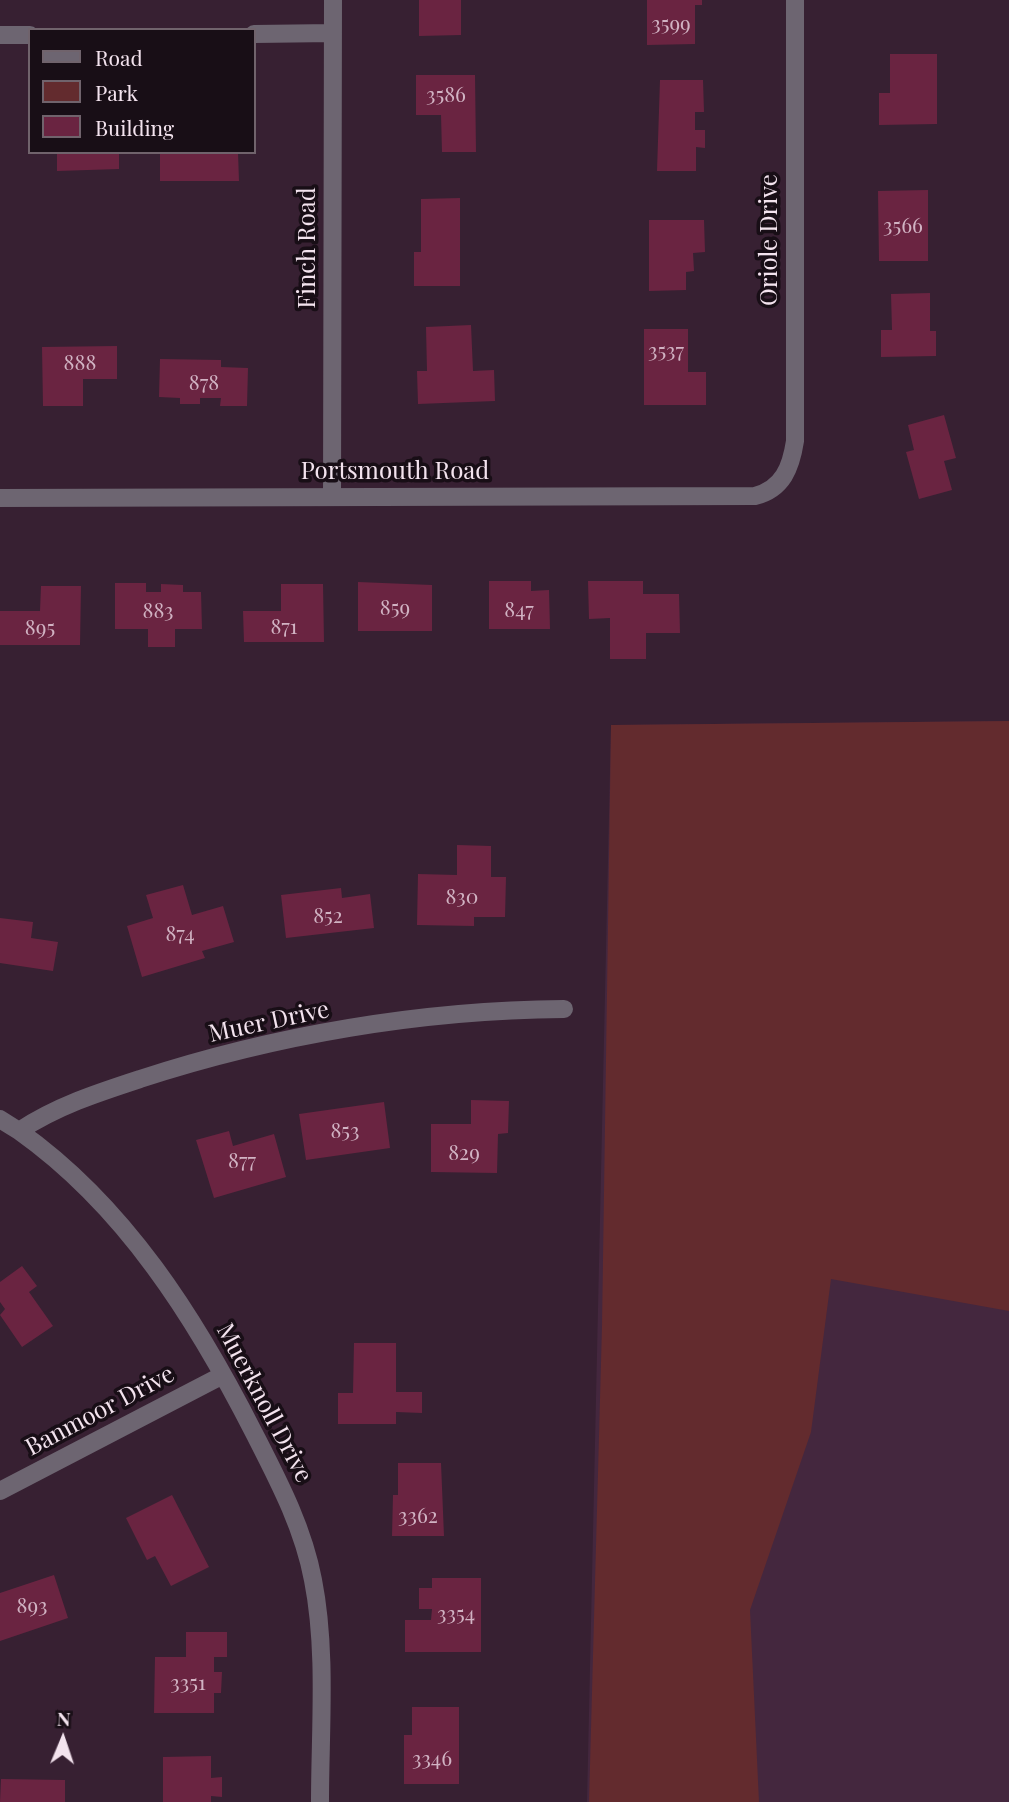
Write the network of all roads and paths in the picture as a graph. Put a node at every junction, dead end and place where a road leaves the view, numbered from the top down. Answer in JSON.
{"nodes":[{"id":1,"x":333,"y":0,"type":"edge"},
{"id":2,"x":795,"y":0,"type":"edge"},
{"id":3,"x":333,"y":33,"type":"junction"},
{"id":4,"x":256,"y":34,"type":"edge"},
{"id":5,"x":0,"y":35,"type":"edge"},
{"id":6,"x":28,"y":35,"type":"edge"},
{"id":7,"x":784,"y":477,"type":"joint"},
{"id":8,"x":332,"y":497,"type":"junction"},
{"id":9,"x":0,"y":498,"type":"edge"},
{"id":10,"x":564,"y":1009,"type":"dead end"},
{"id":11,"x":0,"y":1119,"type":"edge"},
{"id":12,"x":19,"y":1131,"type":"junction"},
{"id":13,"x":223,"y":1375,"type":"junction"},
{"id":14,"x":0,"y":1491,"type":"edge"},
{"id":15,"x":320,"y":1802,"type":"edge"}],
"edges":[{"from":1,"to":3,"type":"street","name":"Finch Road"},
{"from":2,"to":7,"type":"street","name":"Oriole Drive"},
{"from":3,"to":4,"type":"street"},
{"from":3,"to":8,"type":"street","name":"Finch Road"},
{"from":5,"to":6,"type":"street"},
{"from":7,"to":8,"type":"street","name":"Portsmouth Road"},
{"from":8,"to":9,"type":"street","name":"Portsmouth Road"},
{"from":10,"to":12,"type":"street","name":"Muer Drive"},
{"from":11,"to":12,"type":"street"},
{"from":12,"to":13,"type":"street","name":"Muerknoll Drive"},
{"from":13,"to":14,"type":"street","name":"Banmoor Drive"},
{"from":13,"to":15,"type":"street","name":"Muerknoll Drive"}]}
